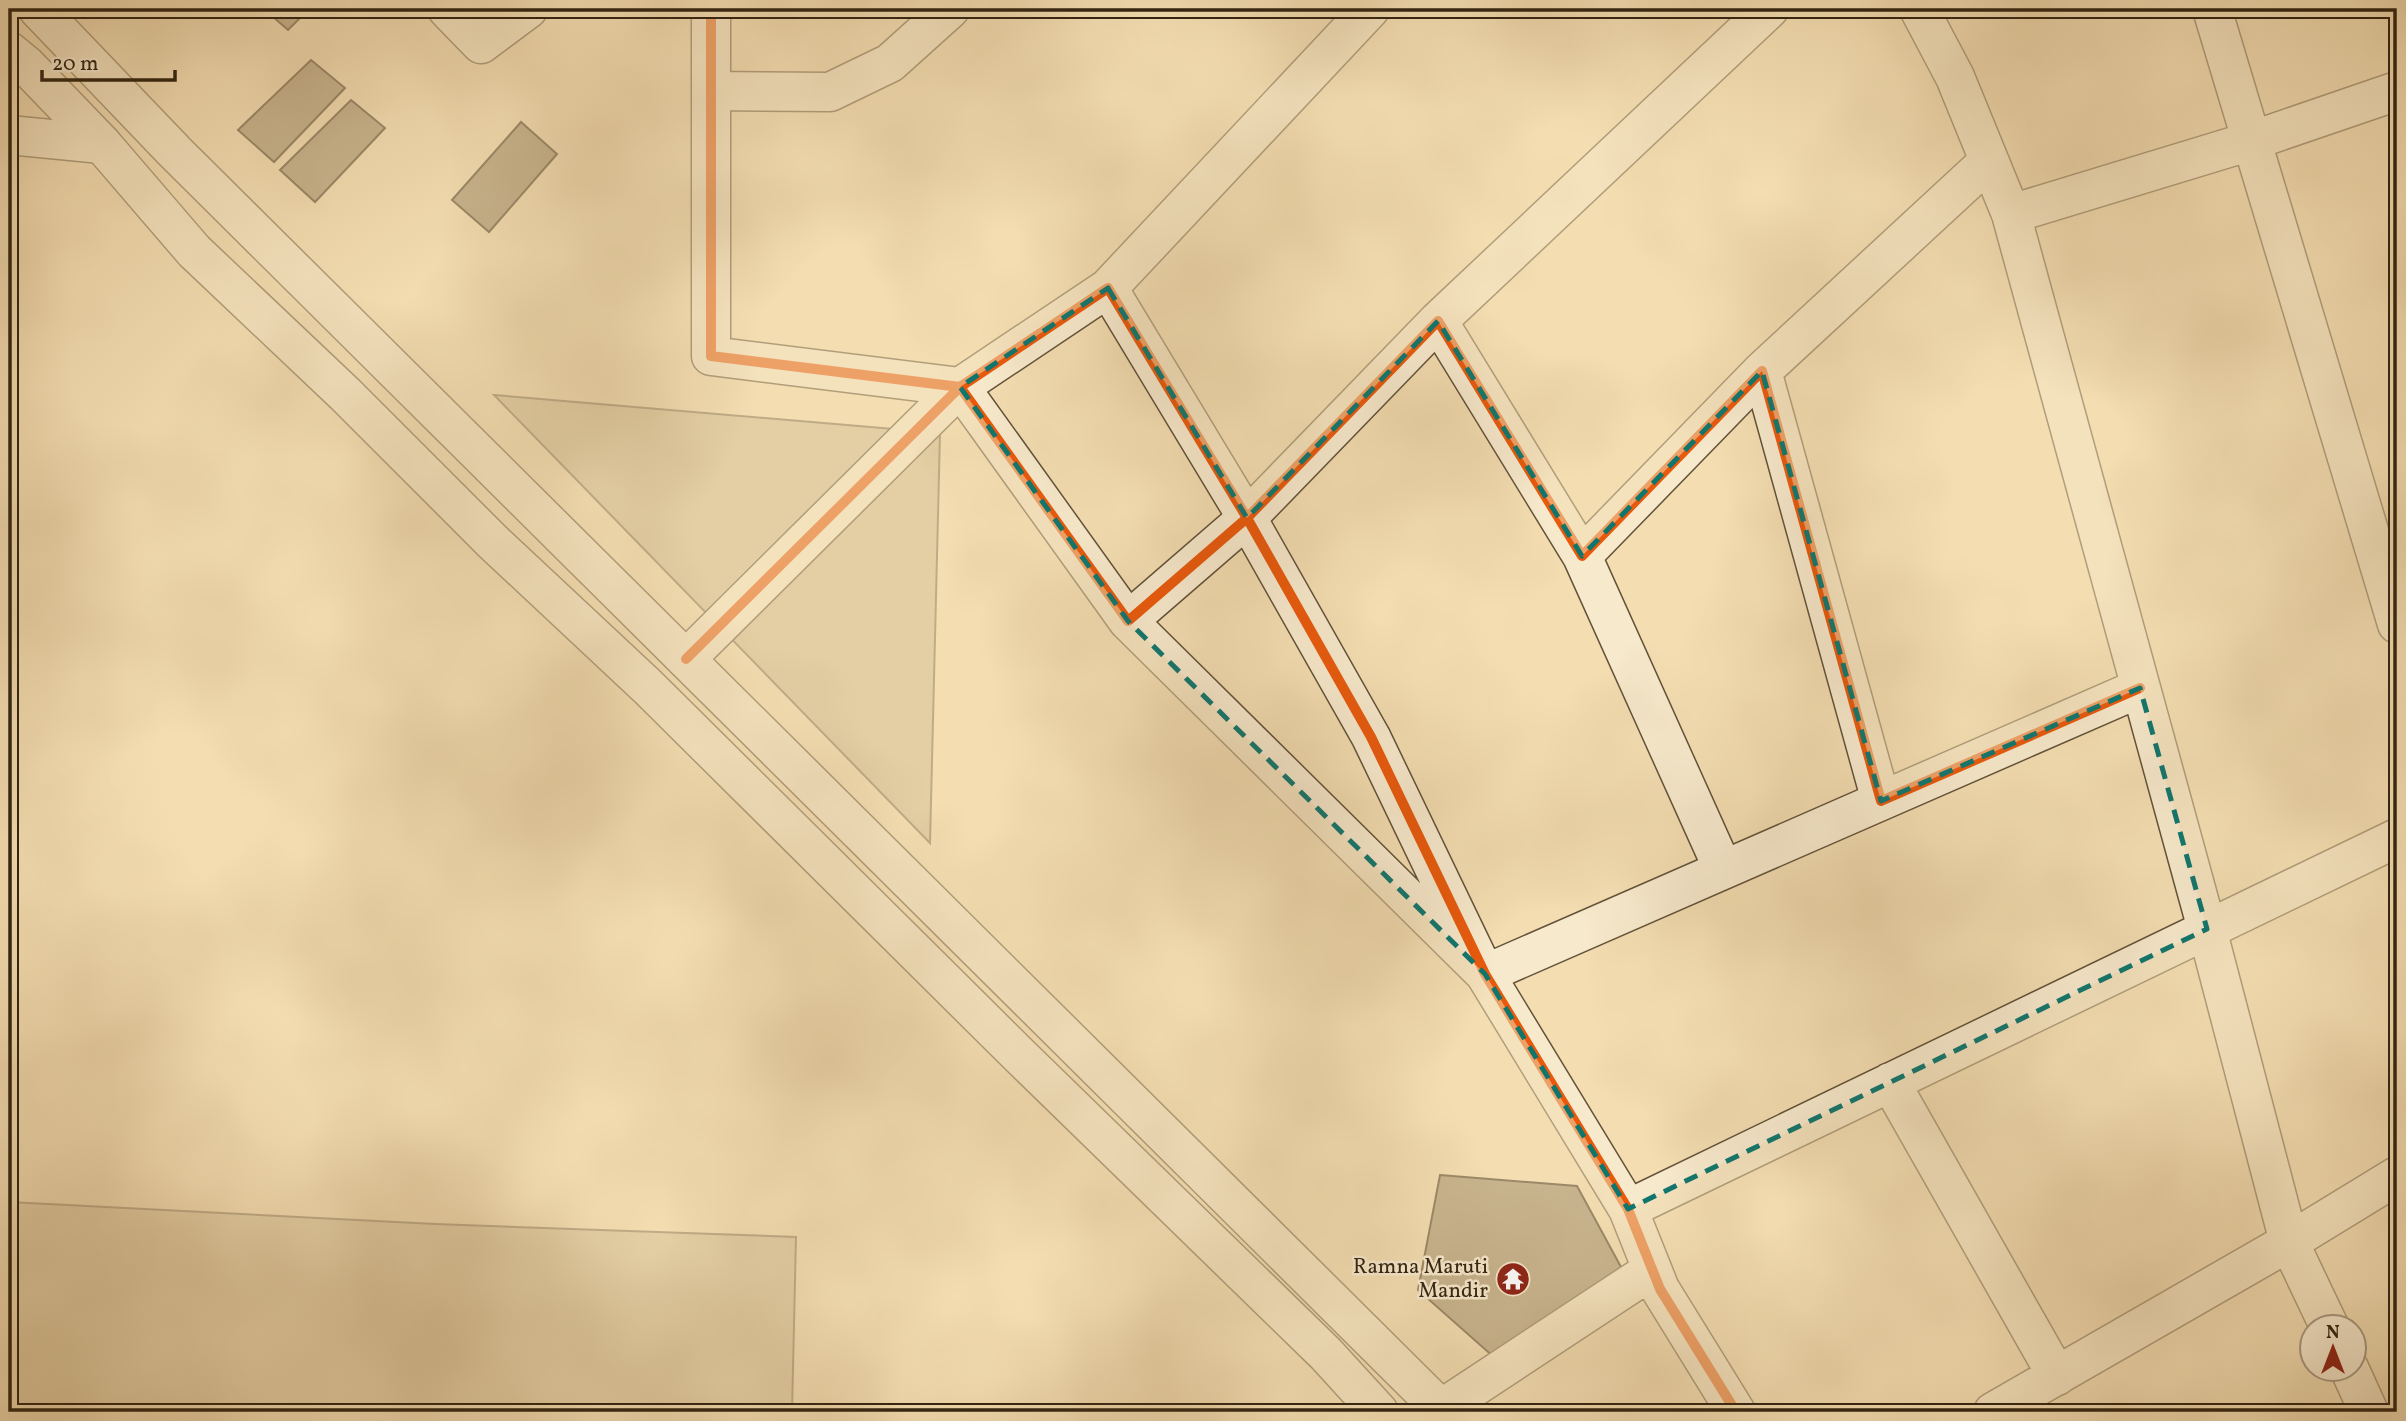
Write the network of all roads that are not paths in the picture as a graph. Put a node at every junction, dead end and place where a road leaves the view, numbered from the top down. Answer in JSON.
{"nodes":[{"id":1,"x":38,"y":9,"type":"edge"},
{"id":2,"x":447,"y":9,"type":"edge"},
{"id":3,"x":527,"y":9,"type":"edge"},
{"id":4,"x":711,"y":9,"type":"edge"},
{"id":5,"x":950,"y":9,"type":"edge"},
{"id":6,"x":1370,"y":9,"type":"edge"},
{"id":7,"x":1769,"y":9,"type":"edge"},
{"id":8,"x":1919,"y":9,"type":"edge"},
{"id":9,"x":2212,"y":9,"type":"edge"},
{"id":10,"x":9,"y":51,"type":"edge"},
{"id":11,"x":711,"y":91,"type":"junction"},
{"id":12,"x":2397,"y":91,"type":"edge"},
{"id":13,"x":9,"y":135,"type":"edge"},
{"id":14,"x":2252,"y":141,"type":"junction"},
{"id":15,"x":102,"y":144,"type":"junction"},
{"id":16,"x":1989,"y":161,"type":"junction"},
{"id":17,"x":2011,"y":214,"type":"junction"},
{"id":18,"x":1108,"y":288,"type":"junction"},
{"id":19,"x":1438,"y":321,"type":"junction"},
{"id":20,"x":1762,"y":371,"type":"junction"},
{"id":21,"x":960,"y":387,"type":"junction"},
{"id":22,"x":1247,"y":518,"type":"junction"},
{"id":23,"x":1582,"y":556,"type":"junction"},
{"id":24,"x":1128,"y":621,"type":"junction"},
{"id":25,"x":2397,"y":624,"type":"edge"},
{"id":26,"x":686,"y":659,"type":"junction"},
{"id":27,"x":2140,"y":688,"type":"junction"},
{"id":28,"x":1881,"y":801,"type":"junction"},
{"id":29,"x":2397,"y":838,"type":"edge"},
{"id":30,"x":1724,"y":869,"type":"junction"},
{"id":31,"x":2207,"y":929,"type":"junction"},
{"id":32,"x":1485,"y":974,"type":"junction"},
{"id":33,"x":1890,"y":1082,"type":"junction"},
{"id":34,"x":2397,"y":1176,"type":"edge"},
{"id":35,"x":1628,"y":1209,"type":"junction"},
{"id":36,"x":2289,"y":1242,"type":"junction"},
{"id":37,"x":1652,"y":1270,"type":"junction"},
{"id":38,"x":2322,"y":1312,"type":"edge"},
{"id":39,"x":2057,"y":1376,"type":"junction"},
{"id":40,"x":2355,"y":1382,"type":"edge"},
{"id":41,"x":1442,"y":1411,"type":"edge"},
{"id":42,"x":1379,"y":1412,"type":"edge"},
{"id":43,"x":1736,"y":1412,"type":"edge"},
{"id":44,"x":1993,"y":1412,"type":"edge"},
{"id":45,"x":2369,"y":1412,"type":"edge"}],
"edges":[{"from":1,"to":26,"type":"street"},
{"from":2,"to":3,"type":"street"},
{"from":4,"to":11,"type":"street"},
{"from":5,"to":11,"type":"street"},
{"from":6,"to":18,"type":"street"},
{"from":7,"to":19,"type":"street"},
{"from":8,"to":16,"type":"street"},
{"from":9,"to":14,"type":"street"},
{"from":10,"to":15,"type":"street"},
{"from":11,"to":21,"type":"street"},
{"from":12,"to":14,"type":"street"},
{"from":13,"to":15,"type":"street"},
{"from":14,"to":17,"type":"street"},
{"from":14,"to":25,"type":"street"},
{"from":15,"to":42,"type":"street"},
{"from":16,"to":17,"type":"street"},
{"from":16,"to":20,"type":"street"},
{"from":17,"to":27,"type":"street"},
{"from":18,"to":21,"type":"street"},
{"from":18,"to":22,"type":"street"},
{"from":19,"to":22,"type":"street"},
{"from":19,"to":23,"type":"street"},
{"from":20,"to":23,"type":"street"},
{"from":20,"to":28,"type":"street"},
{"from":21,"to":24,"type":"street"},
{"from":21,"to":26,"type":"street"},
{"from":22,"to":24,"type":"street"},
{"from":22,"to":32,"type":"street"},
{"from":23,"to":30,"type":"street"},
{"from":24,"to":32,"type":"street"},
{"from":26,"to":41,"type":"street"},
{"from":27,"to":28,"type":"street"},
{"from":27,"to":31,"type":"street"},
{"from":28,"to":30,"type":"street"},
{"from":29,"to":31,"type":"street"},
{"from":30,"to":32,"type":"street"},
{"from":31,"to":33,"type":"street"},
{"from":31,"to":36,"type":"street"},
{"from":32,"to":35,"type":"street"},
{"from":33,"to":35,"type":"street"},
{"from":33,"to":39,"type":"street"},
{"from":34,"to":36,"type":"street"},
{"from":35,"to":37,"type":"street"},
{"from":36,"to":38,"type":"street"},
{"from":36,"to":39,"type":"street"},
{"from":37,"to":41,"type":"street"},
{"from":37,"to":43,"type":"street"},
{"from":39,"to":44,"type":"street"},
{"from":40,"to":45,"type":"street"}]}
